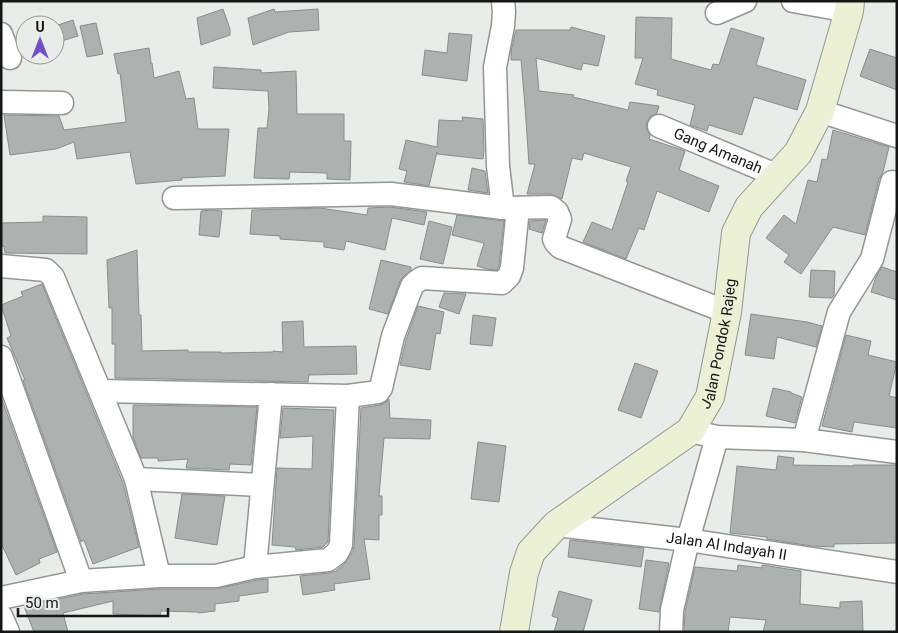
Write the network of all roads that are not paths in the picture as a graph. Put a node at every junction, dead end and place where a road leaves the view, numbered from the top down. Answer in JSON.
{"nodes":[{"id":1,"x":502,"y":1,"type":"edge"},
{"id":2,"x":745,"y":1,"type":"edge"},
{"id":3,"x":793,"y":1,"type":"edge"},
{"id":4,"x":849,"y":6,"type":"edge"},
{"id":5,"x":717,"y":13,"type":"dead end"},
{"id":6,"x":1,"y":34,"type":"edge"},
{"id":7,"x":10,"y":58,"type":"dead end"},
{"id":8,"x":1,"y":102,"type":"edge"},
{"id":9,"x":62,"y":103,"type":"dead end"},
{"id":10,"x":820,"y":111,"type":"junction"},
{"id":11,"x":659,"y":126,"type":"dead end"},
{"id":12,"x":897,"y":136,"type":"edge"},
{"id":13,"x":778,"y":176,"type":"junction"},
{"id":14,"x":892,"y":182,"type":"dead end"},
{"id":15,"x":174,"y":198,"type":"dead end"},
{"id":16,"x":511,"y":208,"type":"junction"},
{"id":17,"x":1,"y":266,"type":"edge"},
{"id":18,"x":727,"y":312,"type":"junction"},
{"id":19,"x":1,"y":357,"type":"edge"},
{"id":20,"x":101,"y":391,"type":"junction"},
{"id":21,"x":271,"y":394,"type":"junction"},
{"id":22,"x":348,"y":396,"type":"junction"},
{"id":23,"x":690,"y":431,"type":"junction"},
{"id":24,"x":717,"y":437,"type":"junction"},
{"id":25,"x":804,"y":440,"type":"junction"},
{"id":26,"x":897,"y":452,"type":"edge"},
{"id":27,"x":136,"y":479,"type":"junction"},
{"id":28,"x":262,"y":485,"type":"junction"},
{"id":29,"x":556,"y":525,"type":"junction"},
{"id":30,"x":688,"y":540,"type":"junction"},
{"id":31,"x":254,"y":567,"type":"junction"},
{"id":32,"x":897,"y":572,"type":"edge"},
{"id":33,"x":159,"y":576,"type":"junction"},
{"id":34,"x":82,"y":581,"type":"junction"},
{"id":35,"x":1,"y":598,"type":"edge"},
{"id":36,"x":1,"y":616,"type":"edge"},
{"id":37,"x":8,"y":632,"type":"edge"},
{"id":38,"x":514,"y":632,"type":"edge"},
{"id":39,"x":671,"y":632,"type":"edge"}],
"edges":[{"from":1,"to":16,"type":"street"},
{"from":2,"to":5,"type":"street"},
{"from":3,"to":4,"type":"street"},
{"from":4,"to":10,"type":"main road","name":"Jalan Pondok Rajeg"},
{"from":6,"to":7,"type":"street"},
{"from":8,"to":9,"type":"street"},
{"from":10,"to":12,"type":"street"},
{"from":10,"to":13,"type":"main road","name":"Jalan Pondok Rajeg"},
{"from":11,"to":13,"type":"street","name":"Gang Amanah"},
{"from":13,"to":18,"type":"main road","name":"Jalan Pondok Rajeg"},
{"from":14,"to":25,"type":"street"},
{"from":15,"to":16,"type":"street"},
{"from":16,"to":18,"type":"street"},
{"from":16,"to":22,"type":"street"},
{"from":17,"to":20,"type":"street"},
{"from":18,"to":23,"type":"main road","name":"Jalan Pondok Rajeg"},
{"from":19,"to":34,"type":"street"},
{"from":20,"to":21,"type":"street"},
{"from":20,"to":27,"type":"street"},
{"from":21,"to":22,"type":"street"},
{"from":21,"to":28,"type":"street"},
{"from":22,"to":31,"type":"street"},
{"from":23,"to":24,"type":"street"},
{"from":23,"to":29,"type":"main road","name":"Jalan Pondok Rajeg"},
{"from":24,"to":25,"type":"street"},
{"from":24,"to":30,"type":"street"},
{"from":25,"to":26,"type":"street"},
{"from":27,"to":28,"type":"street"},
{"from":27,"to":33,"type":"street"},
{"from":28,"to":31,"type":"street"},
{"from":29,"to":30,"type":"street","name":"Jalan Al Indayah II"},
{"from":29,"to":38,"type":"main road","name":"Jalan Pondok Rajeg"},
{"from":30,"to":32,"type":"street","name":"Jalan Al Indayah II"},
{"from":30,"to":39,"type":"street"},
{"from":31,"to":33,"type":"street"},
{"from":33,"to":34,"type":"street"},
{"from":34,"to":35,"type":"street"},
{"from":36,"to":37,"type":"street"}]}
